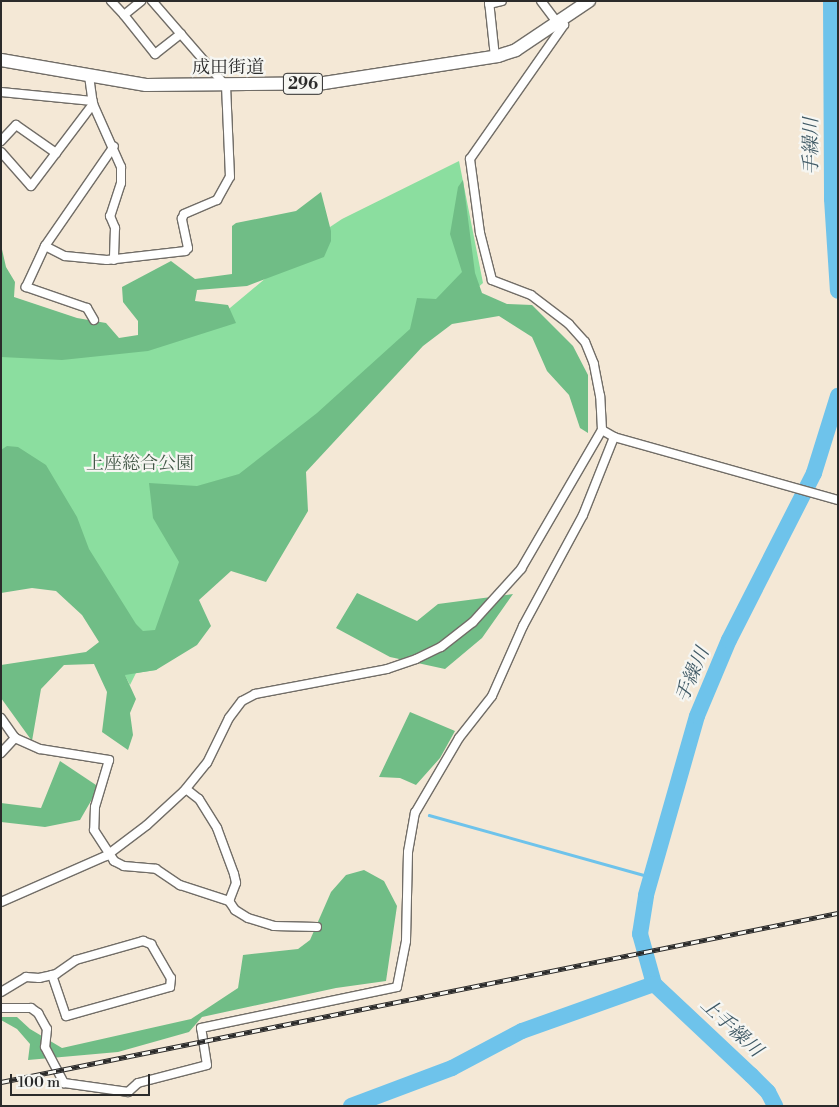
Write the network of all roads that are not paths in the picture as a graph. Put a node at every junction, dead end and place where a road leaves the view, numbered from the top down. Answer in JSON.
{"nodes":[{"id":1,"x":111,"y":1,"type":"edge"},
{"id":2,"x":140,"y":1,"type":"edge"},
{"id":3,"x":152,"y":1,"type":"edge"},
{"id":4,"x":502,"y":1,"type":"edge"},
{"id":5,"x":541,"y":1,"type":"edge"},
{"id":6,"x":589,"y":1,"type":"edge"},
{"id":7,"x":489,"y":3,"type":"edge"},
{"id":8,"x":124,"y":15,"type":"junction"},
{"id":9,"x":559,"y":21,"type":"junction"},
{"id":10,"x":180,"y":34,"type":"junction"},
{"id":11,"x":495,"y":57,"type":"junction"},
{"id":12,"x":1,"y":60,"type":"edge"},
{"id":13,"x":89,"y":76,"type":"junction"},
{"id":14,"x":226,"y":86,"type":"junction"},
{"id":15,"x":1,"y":92,"type":"edge"},
{"id":16,"x":93,"y":103,"type":"junction"},
{"id":17,"x":1,"y":142,"type":"edge"},
{"id":18,"x":114,"y":146,"type":"junction"},
{"id":19,"x":1,"y":152,"type":"edge"},
{"id":20,"x":56,"y":153,"type":"junction"},
{"id":21,"x":44,"y":246,"type":"junction"},
{"id":22,"x":114,"y":260,"type":"junction"},
{"id":23,"x":94,"y":320,"type":"dead end"},
{"id":24,"x":602,"y":430,"type":"junction"},
{"id":25,"x":614,"y":437,"type":"junction"},
{"id":26,"x":838,"y":500,"type":"edge"},
{"id":27,"x":1,"y":718,"type":"edge"},
{"id":28,"x":15,"y":738,"type":"junction"},
{"id":29,"x":1,"y":753,"type":"edge"},
{"id":30,"x":186,"y":789,"type":"junction"},
{"id":31,"x":108,"y":854,"type":"junction"},
{"id":32,"x":229,"y":901,"type":"junction"},
{"id":33,"x":1,"y":902,"type":"edge"},
{"id":34,"x":317,"y":927,"type":"dead end"},
{"id":35,"x":52,"y":975,"type":"junction"},
{"id":36,"x":1,"y":992,"type":"edge"},
{"id":37,"x":1,"y":1008,"type":"edge"}],
"edges":[{"from":1,"to":8,"type":"street"},
{"from":2,"to":8,"type":"street"},
{"from":3,"to":10,"type":"street"},
{"from":4,"to":7,"type":"street"},
{"from":5,"to":9,"type":"street"},
{"from":6,"to":9,"type":"highway","name":"成田街道","number":"296"},
{"from":7,"to":11,"type":"street"},
{"from":8,"to":10,"type":"street"},
{"from":9,"to":11,"type":"highway","name":"成田街道","number":"296"},
{"from":9,"to":24,"type":"street"},
{"from":10,"to":14,"type":"street"},
{"from":11,"to":14,"type":"highway","name":"成田街道","number":"296"},
{"from":12,"to":13,"type":"highway","name":"成田街道","number":"296"},
{"from":13,"to":14,"type":"highway","name":"成田街道","number":"296"},
{"from":13,"to":16,"type":"street"},
{"from":14,"to":22,"type":"street"},
{"from":15,"to":16,"type":"street"},
{"from":16,"to":18,"type":"street"},
{"from":16,"to":20,"type":"street"},
{"from":17,"to":20,"type":"street"},
{"from":18,"to":21,"type":"street"},
{"from":18,"to":22,"type":"street"},
{"from":19,"to":20,"type":"street"},
{"from":21,"to":22,"type":"street"},
{"from":21,"to":23,"type":"street"},
{"from":24,"to":25,"type":"street"},
{"from":24,"to":30,"type":"street"},
{"from":25,"to":26,"type":"street"},
{"from":25,"to":37,"type":"street"},
{"from":27,"to":28,"type":"street"},
{"from":28,"to":29,"type":"street"},
{"from":28,"to":31,"type":"street"},
{"from":30,"to":31,"type":"street"},
{"from":30,"to":32,"type":"street"},
{"from":31,"to":32,"type":"street"},
{"from":31,"to":33,"type":"street"},
{"from":32,"to":34,"type":"street"},
{"from":35,"to":35,"type":"street"},
{"from":35,"to":36,"type":"street"}]}
